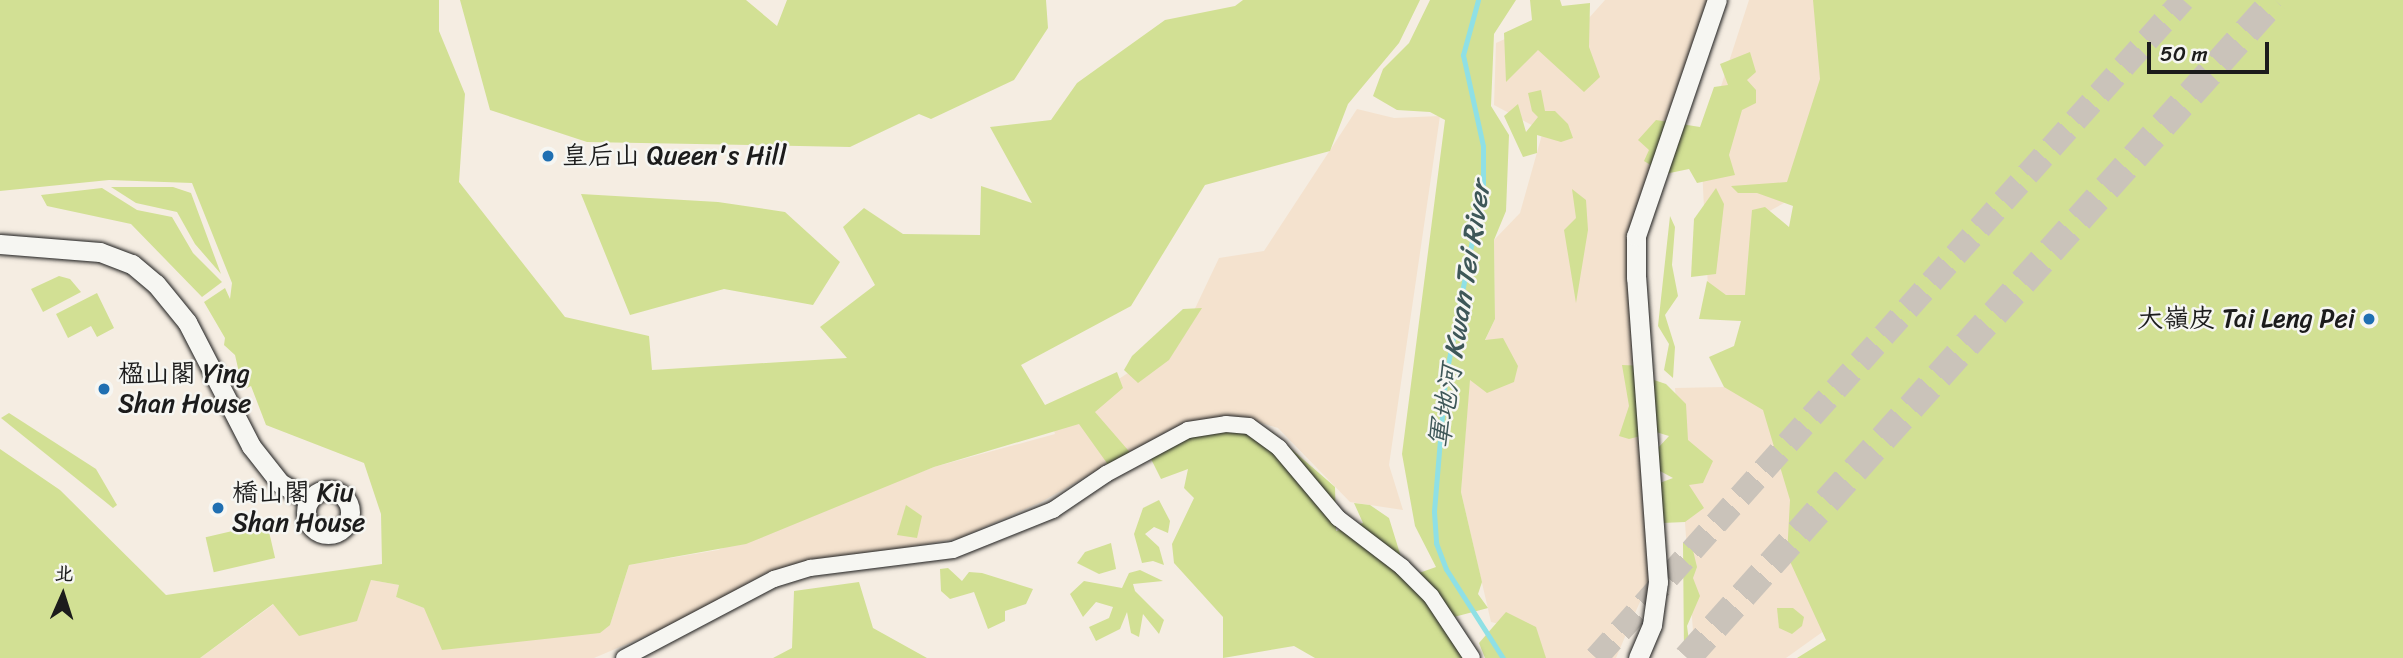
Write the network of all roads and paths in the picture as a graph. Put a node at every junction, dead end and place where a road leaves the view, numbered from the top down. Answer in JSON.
{"nodes":[{"id":1,"x":1717,"y":0,"type":"edge"},
{"id":2,"x":0,"y":244,"type":"edge"},
{"id":3,"x":310,"y":500,"type":"dead end"},
{"id":4,"x":624,"y":658,"type":"edge"},
{"id":5,"x":1472,"y":658,"type":"edge"},
{"id":6,"x":1638,"y":658,"type":"edge"}],
"edges":[{"from":1,"to":6,"type":"street"},
{"from":2,"to":3,"type":"street"},
{"from":4,"to":5,"type":"street"}]}
